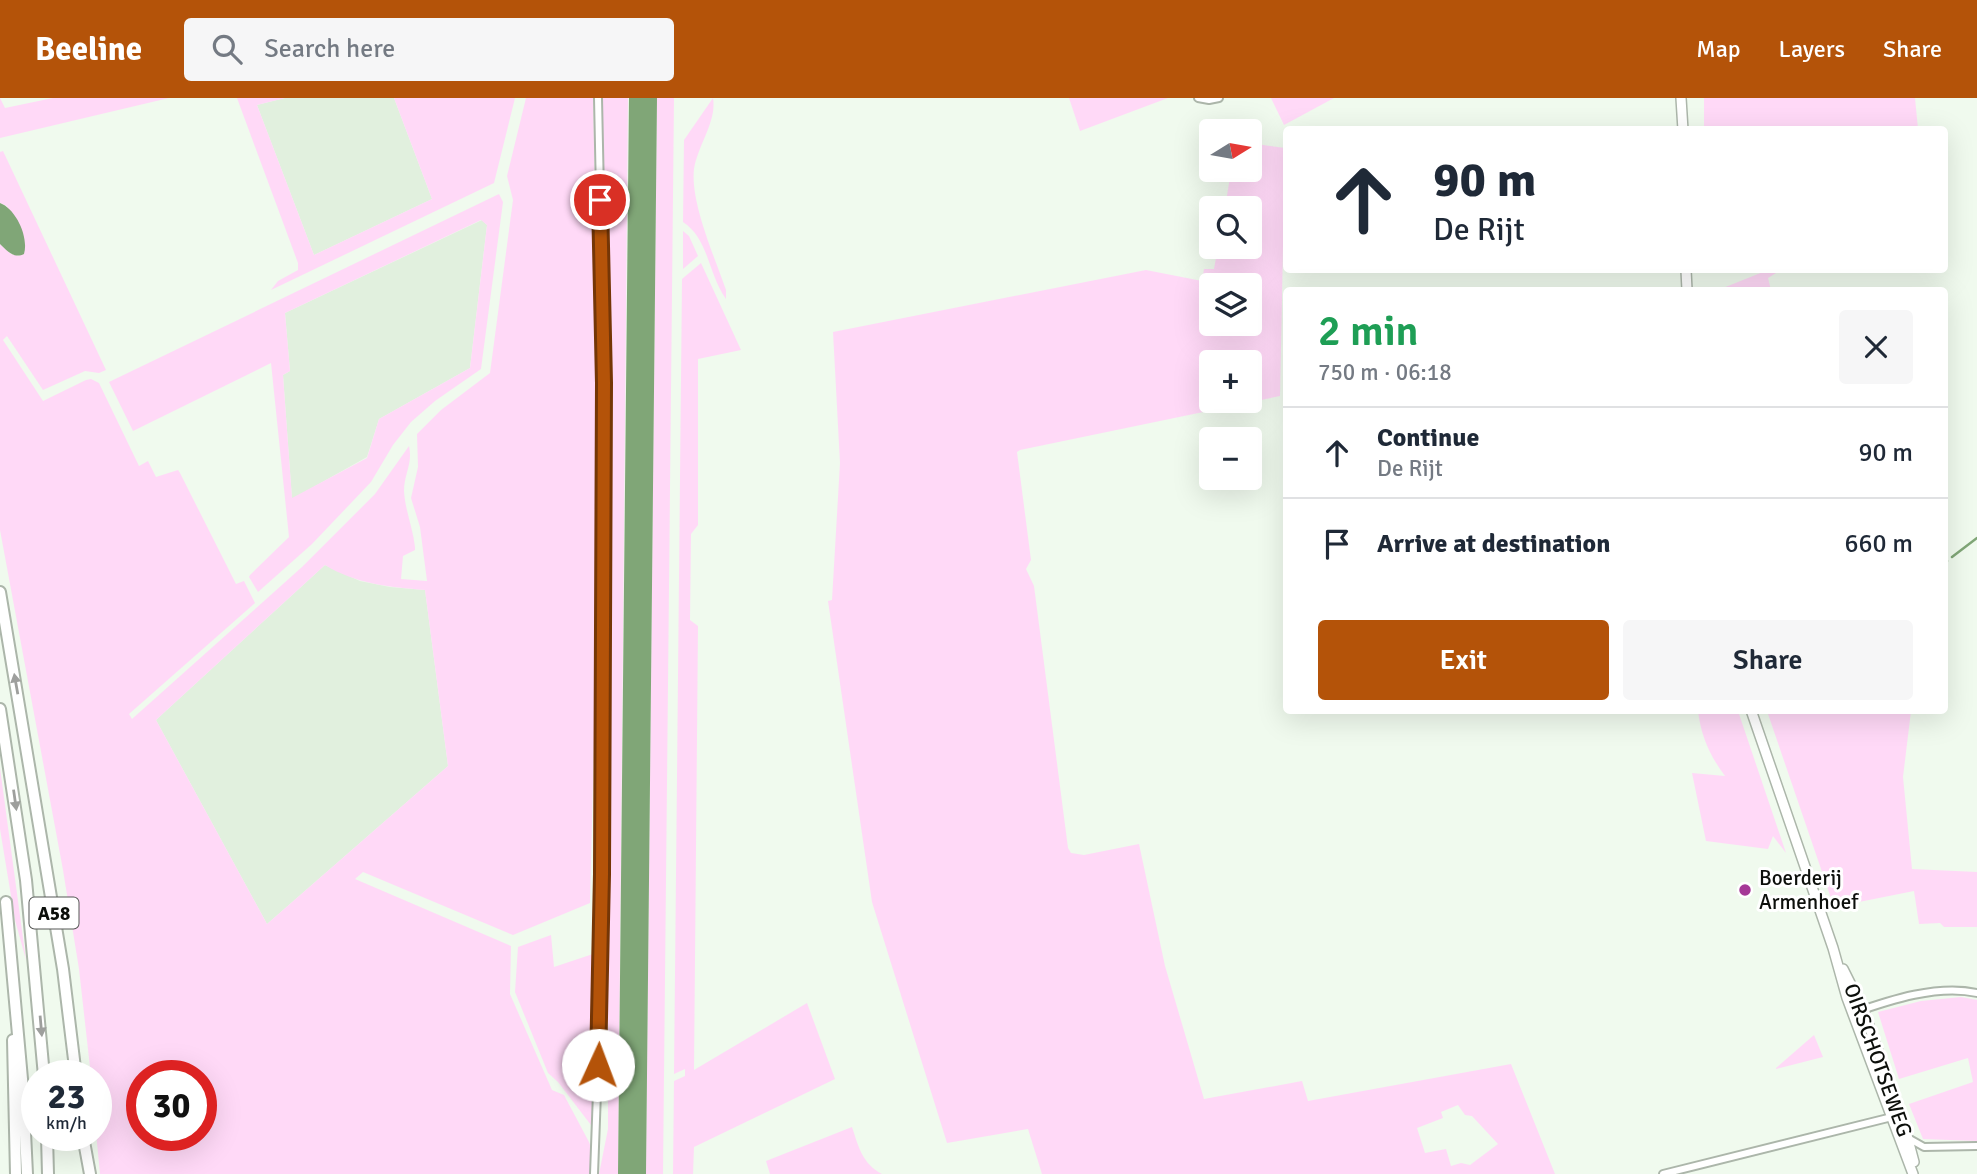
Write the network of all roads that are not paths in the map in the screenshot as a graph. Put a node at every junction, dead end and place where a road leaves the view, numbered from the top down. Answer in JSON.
{"nodes":[{"id":1,"x":598,"y":98,"type":"edge"},
{"id":2,"x":1198,"y":98,"type":"edge"},
{"id":3,"x":1219,"y":98,"type":"edge"},
{"id":4,"x":1681,"y":98,"type":"edge"},
{"id":5,"x":1683,"y":126,"type":"edge"},
{"id":6,"x":0,"y":592,"type":"edge"},
{"id":7,"x":0,"y":709,"type":"edge"},
{"id":8,"x":1752,"y":714,"type":"edge"},
{"id":9,"x":6,"y":902,"type":"dead end"},
{"id":10,"x":1833,"y":948,"type":"junction"},
{"id":11,"x":13,"y":988,"type":"junction"},
{"id":12,"x":1977,"y":993,"type":"edge"},
{"id":13,"x":1863,"y":1009,"type":"junction"},
{"id":14,"x":1853,"y":1013,"type":"junction"},
{"id":15,"x":43,"y":1060,"type":"edge"},
{"id":16,"x":74,"y":1060,"type":"edge"},
{"id":17,"x":1895,"y":1116,"type":"junction"},
{"id":18,"x":1908,"y":1138,"type":"junction"},
{"id":19,"x":1977,"y":1146,"type":"edge"},
{"id":20,"x":47,"y":1151,"type":"edge"},
{"id":21,"x":82,"y":1151,"type":"edge"},
{"id":22,"x":85,"y":1151,"type":"edge"},
{"id":23,"x":16,"y":1174,"type":"edge"},
{"id":24,"x":27,"y":1174,"type":"edge"},
{"id":25,"x":48,"y":1174,"type":"edge"},
{"id":26,"x":83,"y":1174,"type":"edge"},
{"id":27,"x":90,"y":1174,"type":"edge"},
{"id":28,"x":594,"y":1174,"type":"edge"},
{"id":29,"x":1663,"y":1174,"type":"edge"},
{"id":30,"x":1915,"y":1174,"type":"edge"}],
"edges":[{"from":1,"to":28,"type":"street"},
{"from":2,"to":3,"type":"street"},
{"from":4,"to":5,"type":"main road"},
{"from":16,"to":6,"type":"highway","number":"A58","one_way":true},
{"from":7,"to":15,"type":"highway","number":"A58","one_way":true},
{"from":8,"to":10,"type":"main road","name":"OIRSCHOTSEWEG"},
{"from":9,"to":11,"type":"highway","number":"A58"},
{"from":10,"to":13,"type":"main road","name":"OIRSCHOTSEWEG"},
{"from":10,"to":14,"type":"main road","name":"OIRSCHOTSEWEG"},
{"from":11,"to":23,"type":"highway","number":"A58"},
{"from":11,"to":24,"type":"highway","number":"A58"},
{"from":12,"to":13,"type":"street"},
{"from":13,"to":14,"type":"street"},
{"from":13,"to":17,"type":"main road","name":"OIRSCHOTSEWEG"},
{"from":14,"to":17,"type":"main road","name":"OIRSCHOTSEWEG"},
{"from":17,"to":18,"type":"main road","name":"OIRSCHOTSEWEG"},
{"from":17,"to":29,"type":"street"},
{"from":17,"to":30,"type":"main road","name":"OIRSCHOTSEWEG"},
{"from":18,"to":19,"type":"street"},
{"from":18,"to":30,"type":"main road","name":"OIRSCHOTSEWEG"},
{"from":20,"to":25,"type":"highway"},
{"from":21,"to":26,"type":"highway"},
{"from":22,"to":27,"type":"highway"}]}
